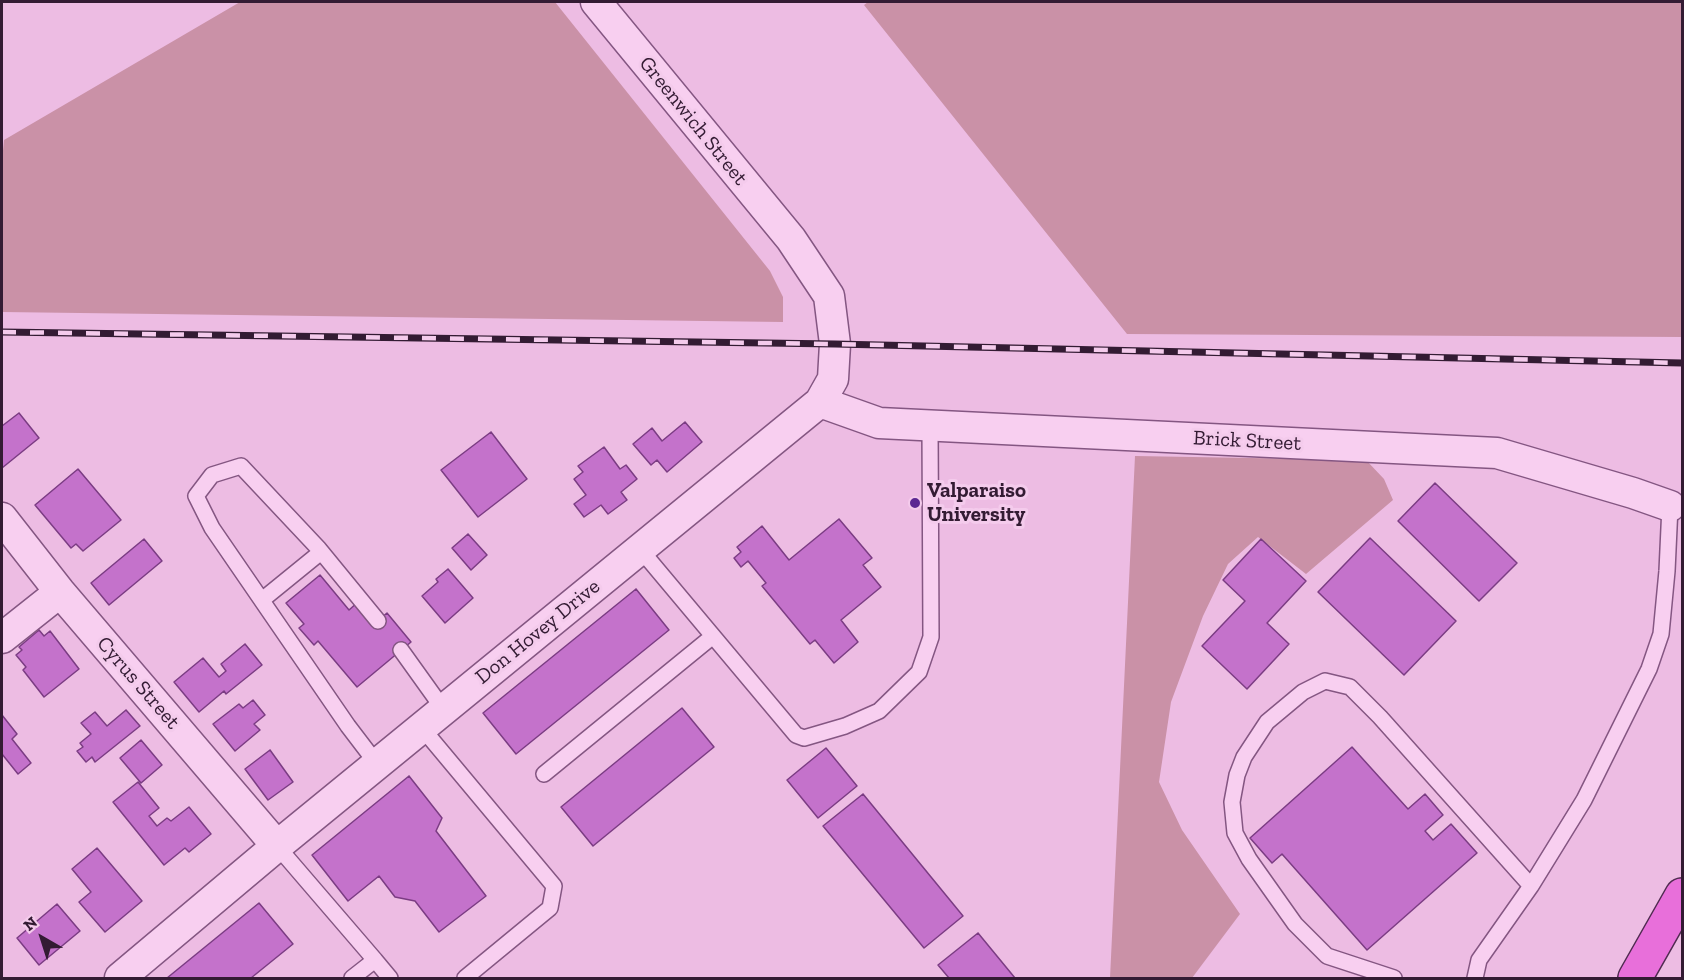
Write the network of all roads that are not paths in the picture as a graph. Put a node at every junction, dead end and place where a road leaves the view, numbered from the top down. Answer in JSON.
{"nodes":[{"id":1,"x":596,"y":2,"type":"edge"},
{"id":2,"x":791,"y":239,"type":"joint"},
{"id":3,"x":820,"y":402,"type":"junction"},
{"id":4,"x":930,"y":426,"type":"junction"},
{"id":5,"x":1670,"y":506,"type":"joint"},
{"id":6,"x":2,"y":518,"type":"edge"},
{"id":7,"x":640,"y":549,"type":"junction"},
{"id":8,"x":321,"y":552,"type":"junction"},
{"id":9,"x":60,"y":592,"type":"junction"},
{"id":10,"x":262,"y":600,"type":"junction"},
{"id":11,"x":378,"y":621,"type":"dead end"},
{"id":12,"x":713,"y":636,"type":"junction"},
{"id":13,"x":2,"y":638,"type":"edge"},
{"id":14,"x":401,"y":650,"type":"dead end"},
{"id":15,"x":433,"y":719,"type":"junction"},
{"id":16,"x":377,"y":764,"type":"junction"},
{"id":17,"x":544,"y":774,"type":"dead end"},
{"id":18,"x":277,"y":846,"type":"junction"},
{"id":19,"x":1532,"y":886,"type":"junction"},
{"id":20,"x":1683,"y":896,"type":"edge"},
{"id":21,"x":375,"y":960,"type":"junction"},
{"id":22,"x":120,"y":978,"type":"edge"},
{"id":23,"x":352,"y":978,"type":"edge"},
{"id":24,"x":390,"y":978,"type":"edge"},
{"id":25,"x":465,"y":978,"type":"edge"},
{"id":26,"x":1394,"y":978,"type":"edge"},
{"id":27,"x":1475,"y":978,"type":"edge"},
{"id":28,"x":1635,"y":978,"type":"edge"}],
"edges":[{"from":1,"to":2,"type":"street","name":"Greenwich Street"},
{"from":2,"to":3,"type":"street","name":"Don Hovey Drive"},
{"from":3,"to":4,"type":"street","name":"Brick Street"},
{"from":3,"to":7,"type":"street","name":"Don Hovey Drive"},
{"from":4,"to":5,"type":"street","name":"Brick Street"},
{"from":4,"to":12,"type":"lane"},
{"from":5,"to":19,"type":"lane"},
{"from":6,"to":9,"type":"street","name":"Cyrus Street"},
{"from":7,"to":12,"type":"lane"},
{"from":7,"to":15,"type":"street","name":"Don Hovey Drive"},
{"from":8,"to":10,"type":"lane"},
{"from":8,"to":10,"type":"lane"},
{"from":8,"to":11,"type":"lane"},
{"from":9,"to":13,"type":"street"},
{"from":9,"to":18,"type":"street","name":"Cyrus Street"},
{"from":10,"to":16,"type":"lane"},
{"from":12,"to":17,"type":"lane"},
{"from":14,"to":15,"type":"lane"},
{"from":15,"to":16,"type":"street","name":"Don Hovey Drive"},
{"from":15,"to":25,"type":"lane"},
{"from":16,"to":18,"type":"street","name":"Don Hovey Drive"},
{"from":18,"to":21,"type":"lane"},
{"from":18,"to":22,"type":"street","name":"Don Hovey Drive"},
{"from":19,"to":26,"type":"lane"},
{"from":19,"to":27,"type":"lane"},
{"from":20,"to":28,"type":"highway"},
{"from":21,"to":23,"type":"lane"},
{"from":21,"to":24,"type":"lane"}]}
